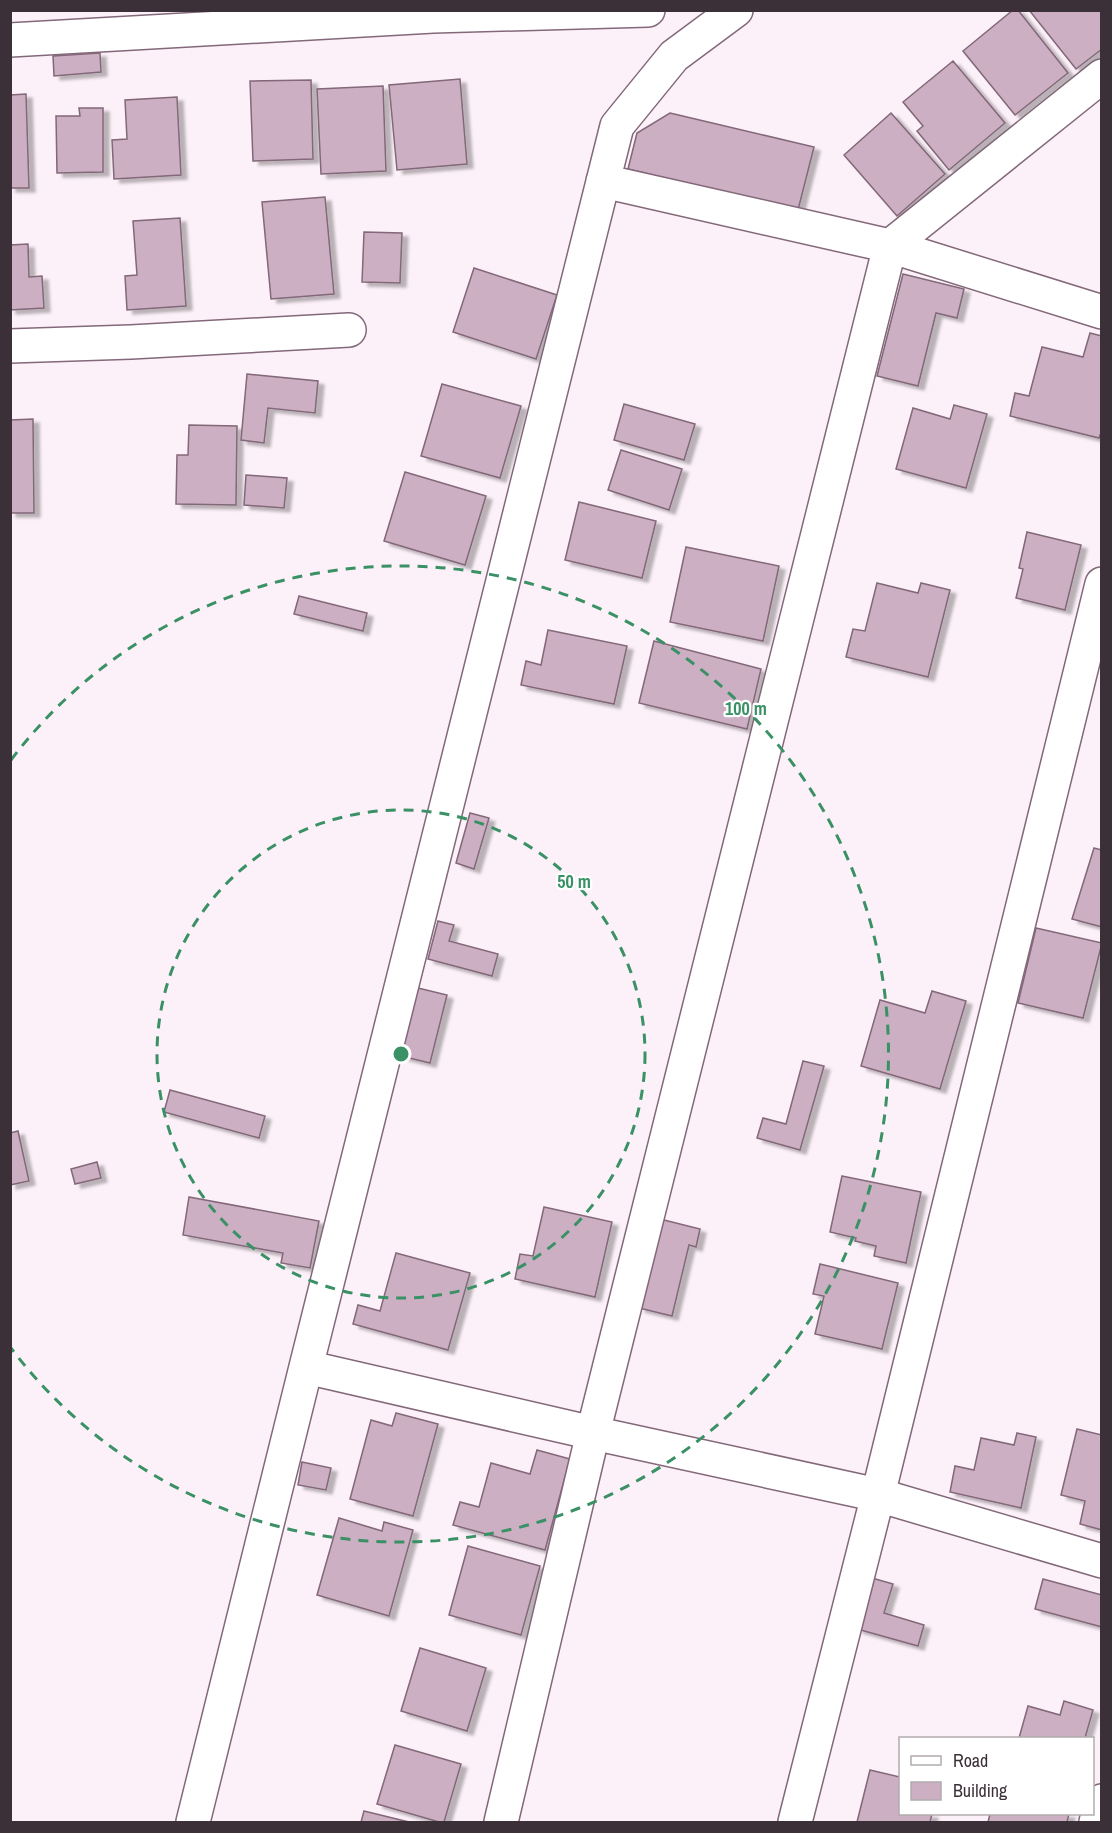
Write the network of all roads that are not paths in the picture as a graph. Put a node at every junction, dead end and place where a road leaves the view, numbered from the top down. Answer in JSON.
{"nodes":[{"id":1,"x":648,"y":10,"type":"edge"},
{"id":2,"x":736,"y":10,"type":"edge"},
{"id":3,"x":10,"y":40,"type":"edge"},
{"id":4,"x":1101,"y":76,"type":"edge"},
{"id":5,"x":603,"y":181,"type":"junction"},
{"id":6,"x":890,"y":246,"type":"junction"},
{"id":7,"x":1101,"y":312,"type":"edge"},
{"id":8,"x":349,"y":330,"type":"dead end"},
{"id":9,"x":10,"y":346,"type":"edge"},
{"id":10,"x":1101,"y":584,"type":"edge"},
{"id":11,"x":306,"y":1367,"type":"junction"},
{"id":12,"x":593,"y":1433,"type":"junction"},
{"id":13,"x":879,"y":1495,"type":"junction"},
{"id":14,"x":1101,"y":1561,"type":"edge"},
{"id":15,"x":1101,"y":1801,"type":"edge"},
{"id":16,"x":193,"y":1822,"type":"edge"},
{"id":17,"x":501,"y":1822,"type":"edge"},
{"id":18,"x":795,"y":1822,"type":"edge"},
{"id":19,"x":1096,"y":1822,"type":"edge"}],
"edges":[{"from":1,"to":3,"type":"street"},
{"from":2,"to":5,"type":"street"},
{"from":4,"to":6,"type":"street"},
{"from":5,"to":6,"type":"street"},
{"from":5,"to":11,"type":"street"},
{"from":6,"to":7,"type":"street"},
{"from":6,"to":12,"type":"street"},
{"from":8,"to":9,"type":"street"},
{"from":10,"to":13,"type":"street"},
{"from":11,"to":12,"type":"street"},
{"from":11,"to":16,"type":"street"},
{"from":12,"to":13,"type":"street"},
{"from":12,"to":17,"type":"street"},
{"from":13,"to":14,"type":"street"},
{"from":13,"to":18,"type":"street"},
{"from":15,"to":19,"type":"street"}]}
